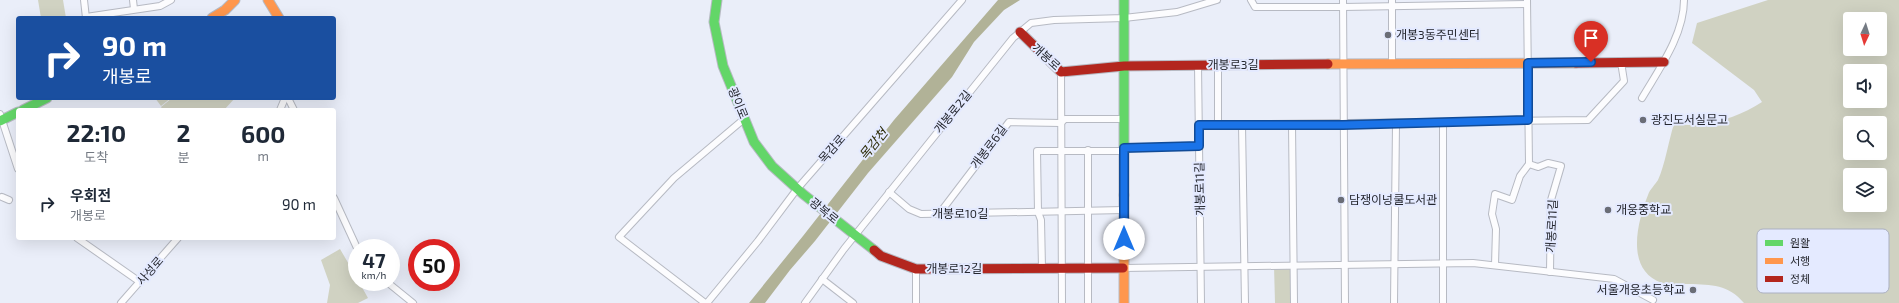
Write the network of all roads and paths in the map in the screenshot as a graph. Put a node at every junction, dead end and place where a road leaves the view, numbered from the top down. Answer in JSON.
{"nodes":[{"id":1,"x":84,"y":0,"type":"edge"},
{"id":2,"x":133,"y":0,"type":"edge"},
{"id":3,"x":171,"y":0,"type":"edge"},
{"id":4,"x":235,"y":0,"type":"edge"},
{"id":5,"x":268,"y":0,"type":"edge"},
{"id":6,"x":717,"y":0,"type":"edge"},
{"id":7,"x":962,"y":0,"type":"edge"},
{"id":8,"x":1124,"y":0,"type":"edge"},
{"id":9,"x":1217,"y":0,"type":"edge"},
{"id":10,"x":1251,"y":0,"type":"edge"},
{"id":11,"x":1343,"y":0,"type":"edge"},
{"id":12,"x":1684,"y":0,"type":"edge"},
{"id":13,"x":1392,"y":2,"type":"edge"},
{"id":14,"x":1527,"y":2,"type":"edge"},
{"id":15,"x":1343,"y":7,"type":"junction"},
{"id":16,"x":134,"y":9,"type":"junction"},
{"id":17,"x":86,"y":16,"type":"edge"},
{"id":18,"x":97,"y":16,"type":"edge"},
{"id":19,"x":215,"y":16,"type":"edge"},
{"id":20,"x":278,"y":16,"type":"edge"},
{"id":21,"x":1124,"y":16,"type":"junction"},
{"id":22,"x":1020,"y":32,"type":"junction"},
{"id":23,"x":1621,"y":62,"type":"junction"},
{"id":24,"x":1664,"y":62,"type":"junction"},
{"id":25,"x":1528,"y":63,"type":"junction"},
{"id":26,"x":1343,"y":64,"type":"junction"},
{"id":27,"x":1392,"y":64,"type":"junction"},
{"id":28,"x":1198,"y":65,"type":"junction"},
{"id":29,"x":1218,"y":65,"type":"junction"},
{"id":30,"x":1124,"y":66,"type":"junction"},
{"id":31,"x":1061,"y":72,"type":"junction"},
{"id":32,"x":1642,"y":98,"type":"dead end"},
{"id":33,"x":43,"y":100,"type":"edge"},
{"id":34,"x":27,"y":108,"type":"edge"},
{"id":35,"x":16,"y":113,"type":"edge"},
{"id":36,"x":1,"y":118,"type":"edge"},
{"id":37,"x":744,"y":119,"type":"junction"},
{"id":38,"x":1124,"y":119,"type":"junction"},
{"id":39,"x":1528,"y":120,"type":"junction"},
{"id":40,"x":1061,"y":123,"type":"junction"},
{"id":41,"x":1443,"y":123,"type":"junction"},
{"id":42,"x":1396,"y":124,"type":"junction"},
{"id":43,"x":1199,"y":125,"type":"junction"},
{"id":44,"x":1218,"y":125,"type":"junction"},
{"id":45,"x":1242,"y":125,"type":"junction"},
{"id":46,"x":1292,"y":125,"type":"junction"},
{"id":47,"x":1343,"y":125,"type":"junction"},
{"id":48,"x":1199,"y":146,"type":"junction"},
{"id":49,"x":1124,"y":149,"type":"junction"},
{"id":50,"x":1062,"y":150,"type":"junction"},
{"id":51,"x":1088,"y":150,"type":"junction"},
{"id":52,"x":16,"y":163,"type":"edge"},
{"id":53,"x":1529,"y":164,"type":"junction"},
{"id":54,"x":800,"y":191,"type":"junction"},
{"id":55,"x":889,"y":192,"type":"junction"},
{"id":56,"x":2,"y":197,"type":"dead end"},
{"id":57,"x":9,"y":200,"type":"dead end"},
{"id":58,"x":336,"y":202,"type":"edge"},
{"id":59,"x":1124,"y":210,"type":"junction"},
{"id":60,"x":1088,"y":211,"type":"junction"},
{"id":61,"x":1038,"y":212,"type":"junction"},
{"id":62,"x":1062,"y":212,"type":"junction"},
{"id":63,"x":939,"y":214,"type":"junction"},
{"id":64,"x":854,"y":235,"type":"junction"},
{"id":65,"x":353,"y":239,"type":"edge"},
{"id":66,"x":80,"y":240,"type":"edge"},
{"id":67,"x":176,"y":240,"type":"edge"},
{"id":68,"x":1442,"y":263,"type":"junction"},
{"id":69,"x":1394,"y":264,"type":"junction"},
{"id":70,"x":1344,"y":265,"type":"junction"},
{"id":71,"x":1202,"y":266,"type":"junction"},
{"id":72,"x":1245,"y":266,"type":"junction"},
{"id":73,"x":1293,"y":266,"type":"junction"},
{"id":74,"x":1495,"y":266,"type":"junction"},
{"id":75,"x":1042,"y":268,"type":"junction"},
{"id":76,"x":1062,"y":268,"type":"junction"},
{"id":77,"x":1088,"y":268,"type":"junction"},
{"id":78,"x":1124,"y":268,"type":"junction"},
{"id":79,"x":916,"y":269,"type":"junction"},
{"id":80,"x":1550,"y":272,"type":"junction"},
{"id":81,"x":822,"y":279,"type":"junction"},
{"id":82,"x":140,"y":282,"type":"junction"},
{"id":83,"x":398,"y":291,"type":"edge"},
{"id":84,"x":1653,"y":300,"type":"dead end"},
{"id":85,"x":122,"y":303,"type":"edge"},
{"id":86,"x":413,"y":303,"type":"edge"},
{"id":87,"x":706,"y":303,"type":"edge"},
{"id":88,"x":805,"y":303,"type":"edge"},
{"id":89,"x":853,"y":303,"type":"edge"},
{"id":90,"x":916,"y":303,"type":"edge"},
{"id":91,"x":1062,"y":303,"type":"edge"},
{"id":92,"x":1088,"y":303,"type":"edge"},
{"id":93,"x":1124,"y":303,"type":"edge"},
{"id":94,"x":1201,"y":303,"type":"edge"},
{"id":95,"x":1245,"y":303,"type":"edge"},
{"id":96,"x":1294,"y":303,"type":"edge"},
{"id":97,"x":1345,"y":303,"type":"edge"},
{"id":98,"x":1394,"y":303,"type":"edge"},
{"id":99,"x":1443,"y":303,"type":"edge"}],
"edges":[{"from":1,"to":17,"type":"street"},
{"from":2,"to":16,"type":"street"},
{"from":3,"to":16,"type":"street"},
{"from":4,"to":19,"type":"street"},
{"from":5,"to":20,"type":"street"},
{"from":6,"to":37,"type":"street","name":"광이로"},
{"from":7,"to":54,"type":"street","name":"목감로"},
{"from":8,"to":21,"type":"street"},
{"from":9,"to":21,"type":"street","name":"개봉로2길"},
{"from":10,"to":15,"type":"street"},
{"from":11,"to":15,"type":"street"},
{"from":12,"to":24,"type":"street"},
{"from":13,"to":14,"type":"street"},
{"from":13,"to":15,"type":"street"},
{"from":13,"to":27,"type":"street"},
{"from":14,"to":25,"type":"street"},
{"from":15,"to":26,"type":"street"},
{"from":16,"to":18,"type":"street"},
{"from":21,"to":22,"type":"street","name":"개봉로2길"},
{"from":21,"to":30,"type":"street"},
{"from":22,"to":31,"type":"street","name":"개봉로"},
{"from":22,"to":55,"type":"street","name":"개봉로2길"},
{"from":23,"to":24,"type":"street","name":"개봉로3길"},
{"from":23,"to":25,"type":"street","name":"개봉로3길"},
{"from":23,"to":39,"type":"street"},
{"from":24,"to":32,"type":"street"},
{"from":25,"to":27,"type":"street","name":"개봉로3길"},
{"from":25,"to":39,"type":"street"},
{"from":26,"to":27,"type":"street","name":"개봉로3길"},
{"from":26,"to":29,"type":"street","name":"개봉로3길"},
{"from":26,"to":47,"type":"street"},
{"from":28,"to":29,"type":"street","name":"개봉로3길"},
{"from":28,"to":30,"type":"street","name":"개봉로3길"},
{"from":28,"to":43,"type":"street","name":"개봉로11길"},
{"from":29,"to":44,"type":"street"},
{"from":30,"to":31,"type":"street","name":"개봉로"},
{"from":30,"to":38,"type":"street"},
{"from":31,"to":40,"type":"street"},
{"from":33,"to":34,"type":"street"},
{"from":35,"to":36,"type":"street"},
{"from":36,"to":52,"type":"street"},
{"from":37,"to":54,"type":"street","name":"광이로"},
{"from":37,"to":87,"type":"street"},
{"from":38,"to":40,"type":"street","name":"개봉로6길"},
{"from":38,"to":49,"type":"street"},
{"from":39,"to":41,"type":"street"},
{"from":39,"to":53,"type":"street"},
{"from":40,"to":50,"type":"street"},
{"from":40,"to":63,"type":"street","name":"개봉로6길"},
{"from":41,"to":42,"type":"street"},
{"from":41,"to":68,"type":"street"},
{"from":42,"to":47,"type":"street"},
{"from":42,"to":69,"type":"street"},
{"from":43,"to":44,"type":"street"},
{"from":43,"to":48,"type":"street","name":"개봉로11길"},
{"from":44,"to":45,"type":"street"},
{"from":45,"to":46,"type":"street"},
{"from":45,"to":72,"type":"street"},
{"from":46,"to":47,"type":"street"},
{"from":46,"to":73,"type":"street"},
{"from":47,"to":70,"type":"street"},
{"from":48,"to":49,"type":"street"},
{"from":48,"to":71,"type":"street","name":"개봉로11길"},
{"from":49,"to":51,"type":"street"},
{"from":49,"to":59,"type":"street"},
{"from":50,"to":51,"type":"street"},
{"from":50,"to":61,"type":"street"},
{"from":50,"to":62,"type":"street"},
{"from":51,"to":60,"type":"street"},
{"from":53,"to":74,"type":"street"},
{"from":53,"to":80,"type":"street","name":"개봉로11길"},
{"from":54,"to":64,"type":"street","name":"광복로"},
{"from":54,"to":87,"type":"street","name":"목감로"},
{"from":55,"to":63,"type":"street","name":"개봉로10길"},
{"from":55,"to":64,"type":"street","name":"개봉로2길"},
{"from":56,"to":57,"type":"street"},
{"from":58,"to":65,"type":"street"},
{"from":59,"to":60,"type":"street","name":"개봉로10길"},
{"from":59,"to":78,"type":"street"},
{"from":60,"to":62,"type":"street","name":"개봉로10길"},
{"from":60,"to":77,"type":"street"},
{"from":61,"to":62,"type":"street","name":"개봉로10길"},
{"from":61,"to":63,"type":"street","name":"개봉로10길"},
{"from":61,"to":75,"type":"street"},
{"from":62,"to":76,"type":"street"},
{"from":64,"to":79,"type":"street","name":"개봉로12길"},
{"from":64,"to":81,"type":"street","name":"개봉로2길"},
{"from":66,"to":82,"type":"street"},
{"from":67,"to":82,"type":"street","name":"사성로"},
{"from":68,"to":69,"type":"street"},
{"from":68,"to":74,"type":"street"},
{"from":68,"to":99,"type":"street"},
{"from":69,"to":70,"type":"street"},
{"from":69,"to":98,"type":"street"},
{"from":70,"to":73,"type":"street"},
{"from":70,"to":97,"type":"street"},
{"from":71,"to":72,"type":"street"},
{"from":71,"to":78,"type":"street"},
{"from":71,"to":94,"type":"street","name":"개봉로11길"},
{"from":72,"to":73,"type":"street"},
{"from":72,"to":95,"type":"street"},
{"from":73,"to":96,"type":"street"},
{"from":74,"to":80,"type":"street"},
{"from":75,"to":76,"type":"street","name":"개봉로12길"},
{"from":75,"to":79,"type":"street","name":"개봉로12길"},
{"from":76,"to":77,"type":"street","name":"개봉로12길"},
{"from":76,"to":91,"type":"street"},
{"from":77,"to":78,"type":"street","name":"개봉로12길"},
{"from":77,"to":92,"type":"street"},
{"from":78,"to":93,"type":"street"},
{"from":79,"to":90,"type":"street"},
{"from":80,"to":84,"type":"street"},
{"from":81,"to":88,"type":"street","name":"개봉로2길"},
{"from":81,"to":89,"type":"street"},
{"from":82,"to":85,"type":"street","name":"사성로"},
{"from":83,"to":86,"type":"street"}]}
